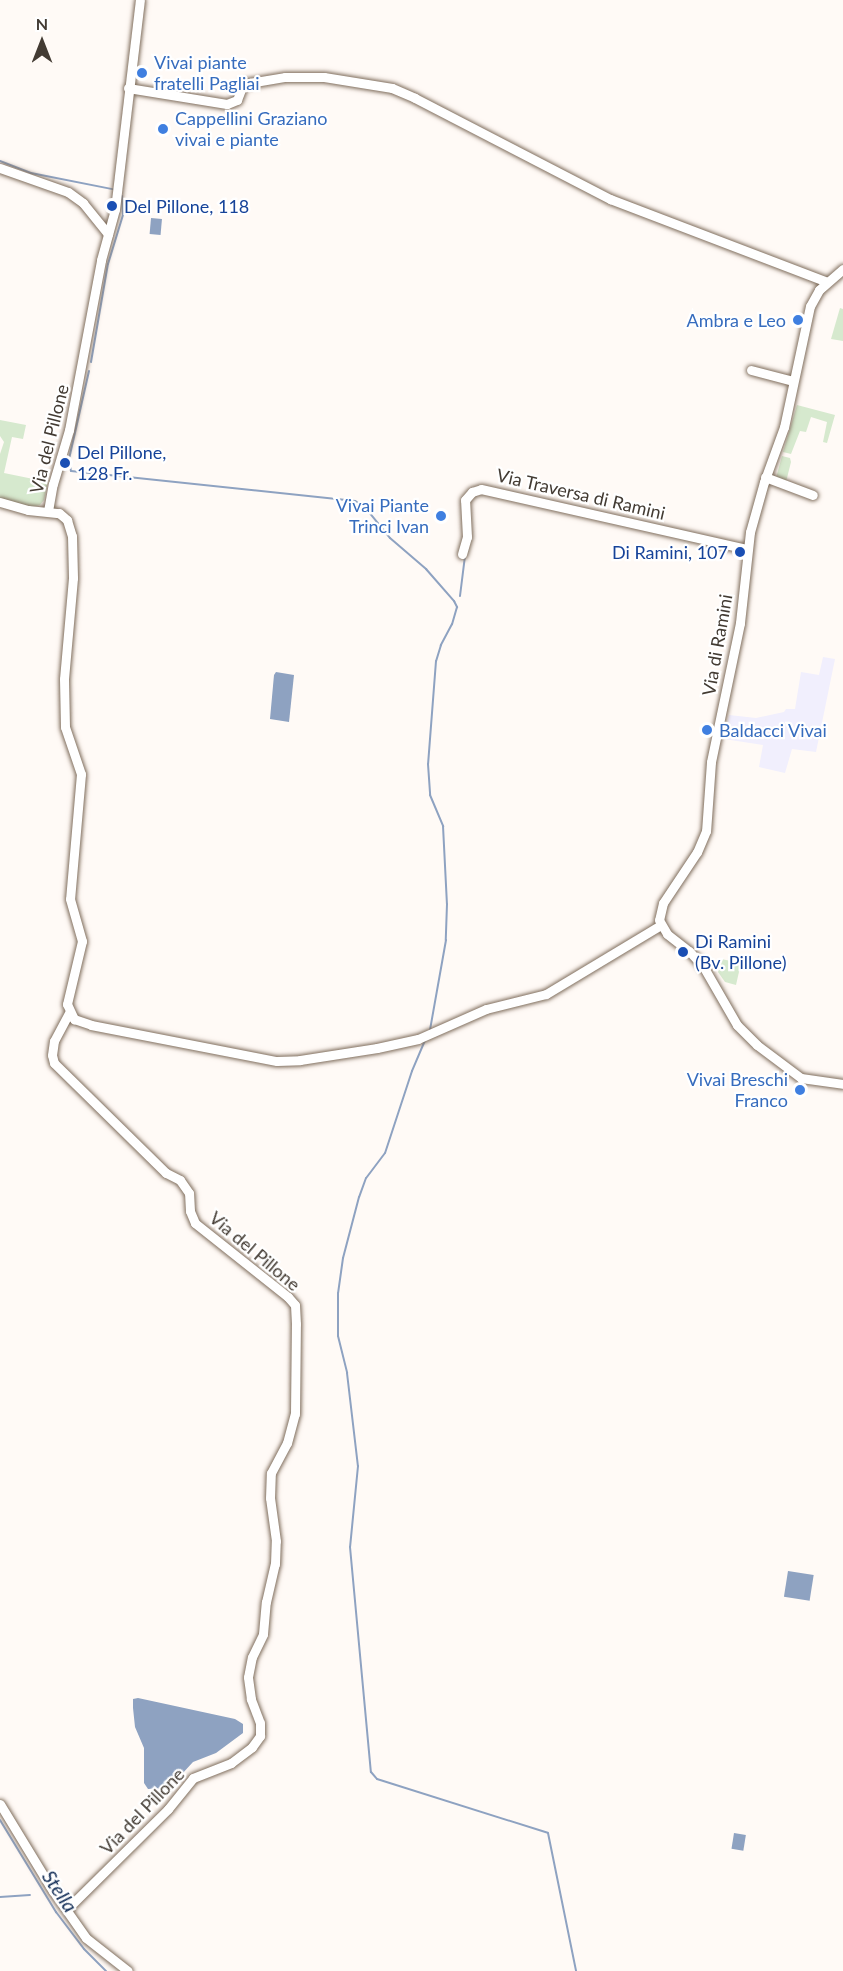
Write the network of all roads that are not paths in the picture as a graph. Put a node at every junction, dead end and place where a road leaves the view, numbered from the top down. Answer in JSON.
{"nodes":[{"id":1,"x":140,"y":0,"type":"edge"},
{"id":2,"x":128,"y":88,"type":"junction"},
{"id":3,"x":0,"y":168,"type":"edge"},
{"id":4,"x":108,"y":234,"type":"junction"},
{"id":5,"x":843,"y":269,"type":"edge"},
{"id":6,"x":827,"y":282,"type":"junction"},
{"id":7,"x":751,"y":370,"type":"dead end"},
{"id":8,"x":793,"y":381,"type":"junction"},
{"id":9,"x":765,"y":477,"type":"junction"},
{"id":10,"x":813,"y":495,"type":"dead end"},
{"id":11,"x":0,"y":502,"type":"edge"},
{"id":12,"x":48,"y":511,"type":"junction"},
{"id":13,"x":747,"y":549,"type":"junction"},
{"id":14,"x":462,"y":554,"type":"dead end"},
{"id":15,"x":661,"y":925,"type":"junction"},
{"id":16,"x":69,"y":1013,"type":"junction"},
{"id":17,"x":843,"y":1084,"type":"edge"},
{"id":18,"x":0,"y":1804,"type":"edge"},
{"id":19,"x":67,"y":1909,"type":"junction"},
{"id":20,"x":128,"y":1971,"type":"edge"}],
"edges":[{"from":1,"to":2,"type":"street","name":"Via del Pillone"},
{"from":2,"to":4,"type":"street","name":"Via del Pillone"},
{"from":2,"to":6,"type":"street"},
{"from":3,"to":4,"type":"street"},
{"from":4,"to":12,"type":"street","name":"Via del Pillone"},
{"from":5,"to":6,"type":"street","name":"Via di Ramini"},
{"from":6,"to":8,"type":"street","name":"Via di Ramini"},
{"from":7,"to":8,"type":"street"},
{"from":8,"to":9,"type":"street","name":"Via di Ramini"},
{"from":9,"to":10,"type":"street"},
{"from":9,"to":13,"type":"street","name":"Via di Ramini"},
{"from":11,"to":12,"type":"street"},
{"from":12,"to":16,"type":"street","name":"Via del Pillone"},
{"from":13,"to":14,"type":"street","name":"Via Traversa di Ramini"},
{"from":13,"to":15,"type":"street","name":"Via di Ramini"},
{"from":15,"to":16,"type":"street"},
{"from":15,"to":17,"type":"street"},
{"from":16,"to":19,"type":"street","name":"Via del Pillone"},
{"from":18,"to":19,"type":"street"},
{"from":19,"to":20,"type":"street"}]}
